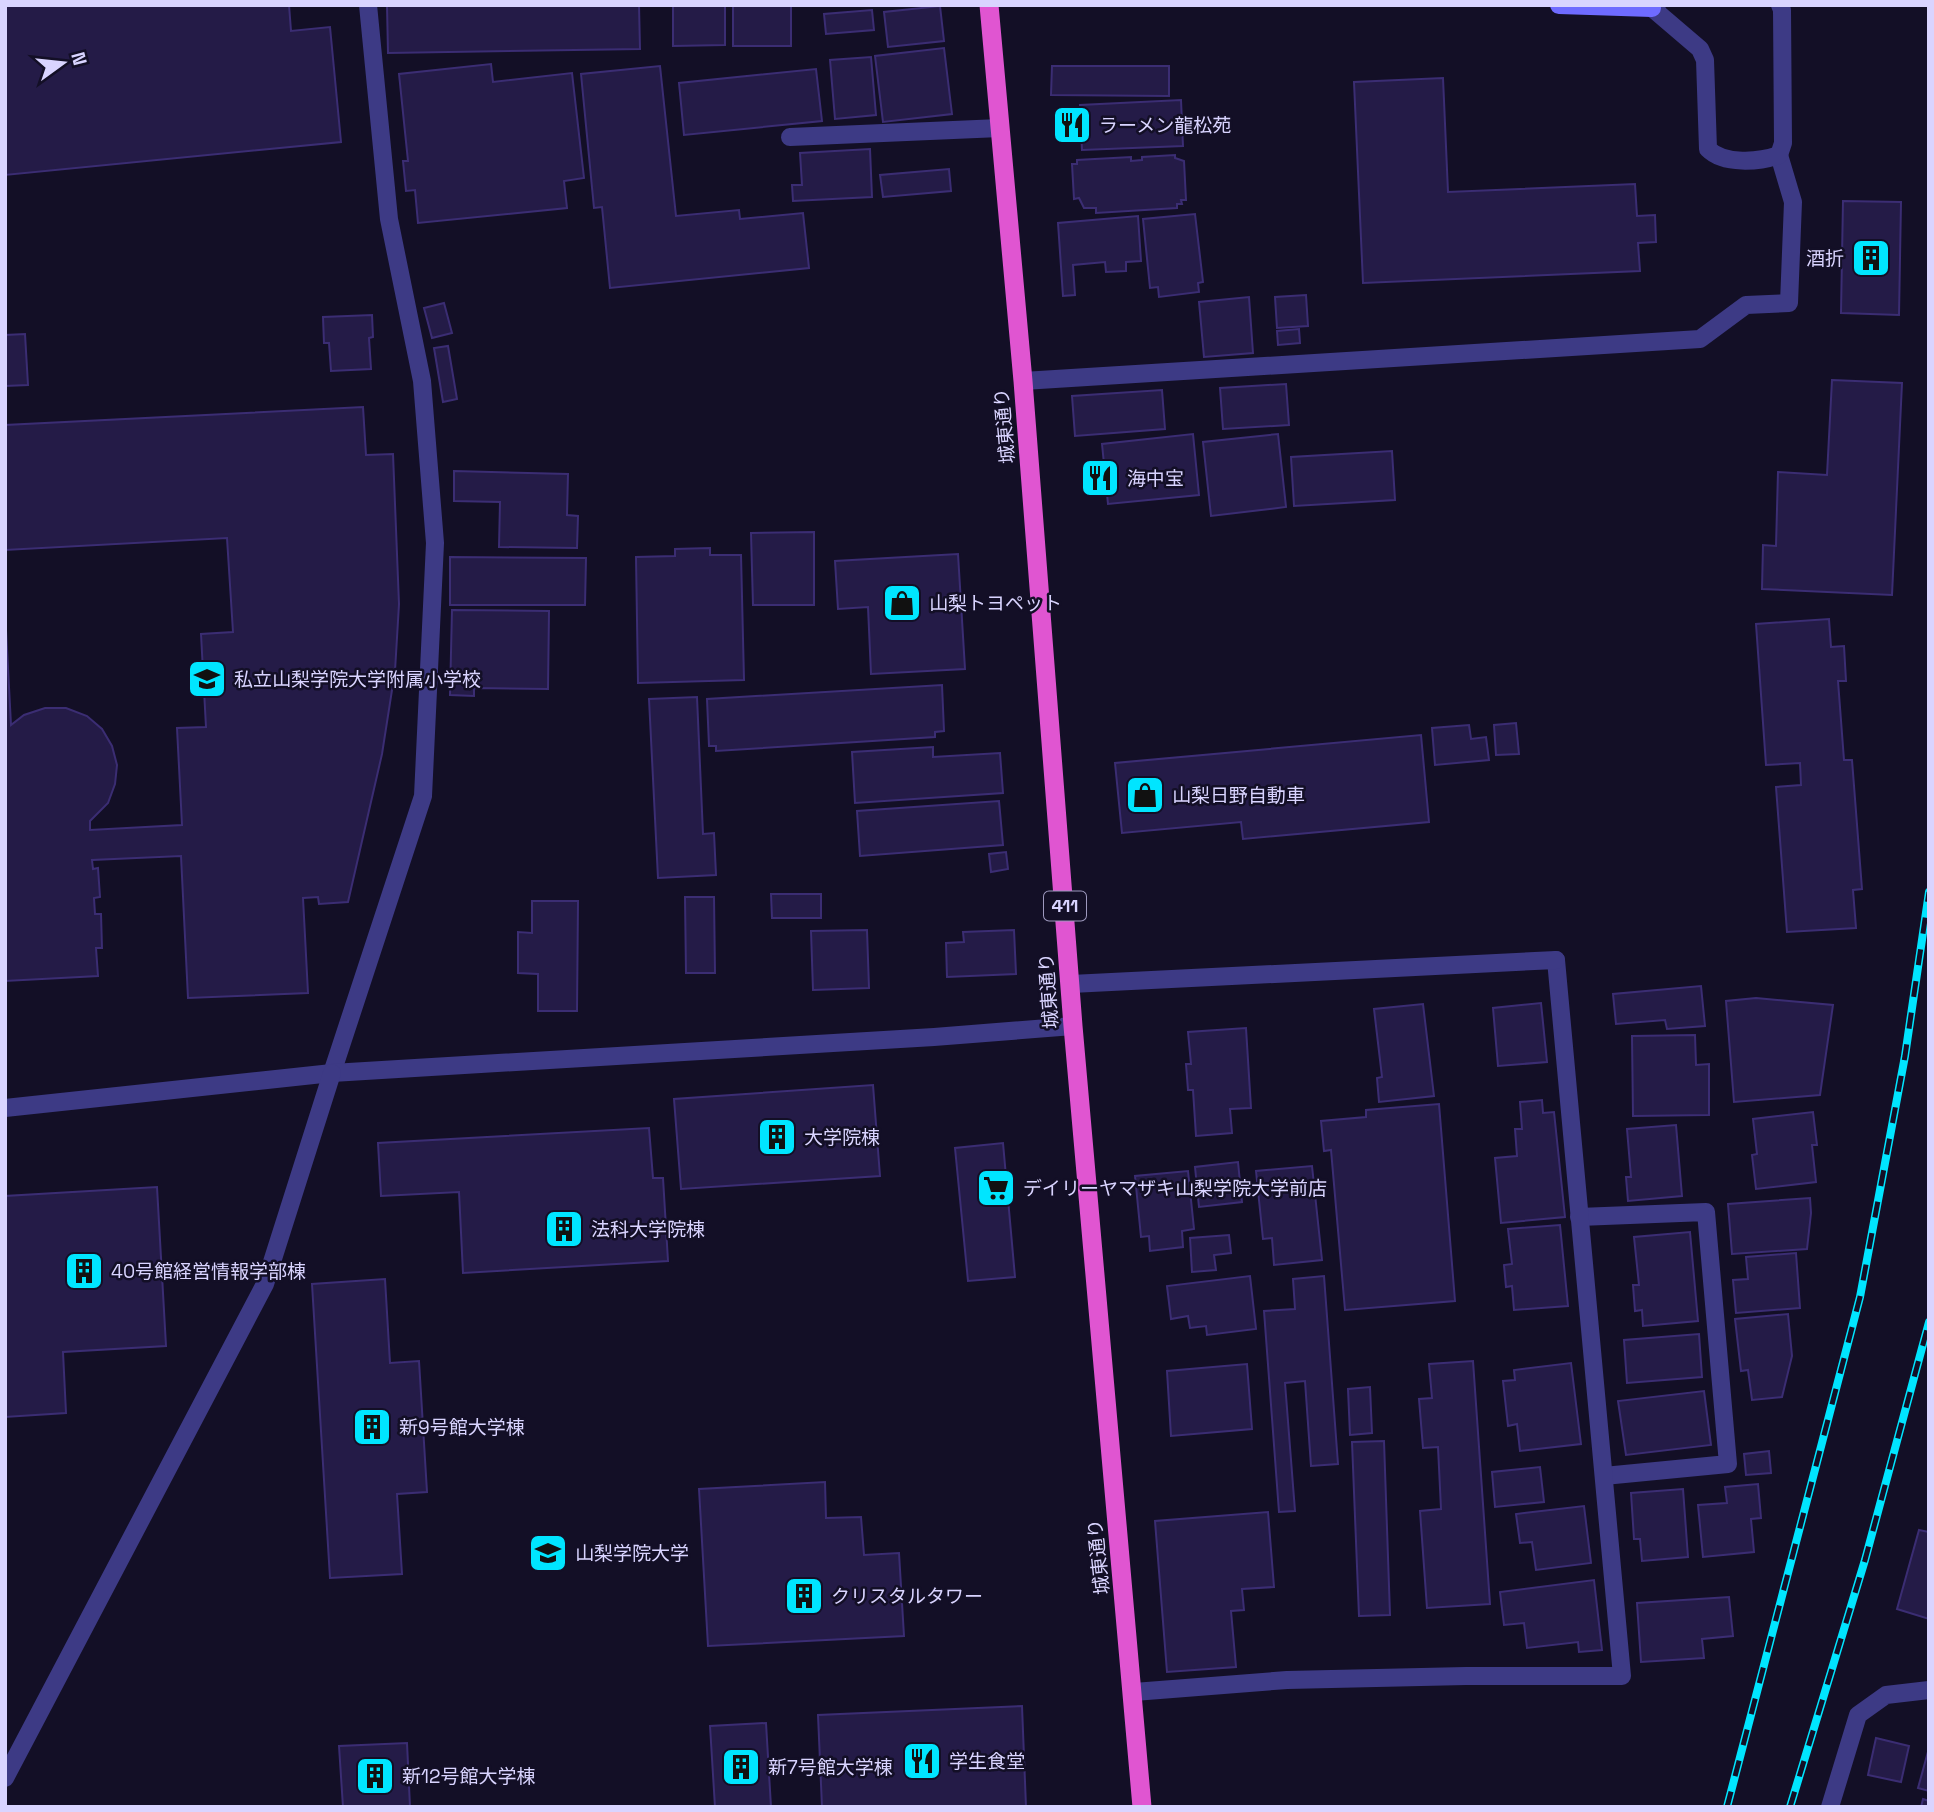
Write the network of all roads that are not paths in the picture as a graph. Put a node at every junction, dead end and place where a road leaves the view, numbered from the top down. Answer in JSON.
{"nodes":[{"id":1,"x":368,"y":5,"type":"edge"},
{"id":2,"x":989,"y":5,"type":"edge"},
{"id":3,"x":1559,"y":5,"type":"edge"},
{"id":4,"x":1780,"y":5,"type":"edge"},
{"id":5,"x":1654,"y":6,"type":"edge"},
{"id":6,"x":1000,"y":128,"type":"junction"},
{"id":7,"x":790,"y":137,"type":"dead end"},
{"id":8,"x":1779,"y":155,"type":"junction"},
{"id":9,"x":1023,"y":381,"type":"junction"},
{"id":10,"x":1071,"y":984,"type":"junction"},
{"id":11,"x":1073,"y":1026,"type":"junction"},
{"id":12,"x":332,"y":1073,"type":"junction"},
{"id":13,"x":5,"y":1108,"type":"edge"},
{"id":14,"x":1579,"y":1217,"type":"junction"},
{"id":15,"x":1604,"y":1476,"type":"junction"},
{"id":16,"x":1929,"y":1690,"type":"edge"},
{"id":17,"x":1134,"y":1692,"type":"junction"},
{"id":18,"x":5,"y":1778,"type":"edge"},
{"id":19,"x":1142,"y":1807,"type":"edge"},
{"id":20,"x":1830,"y":1807,"type":"edge"}],
"edges":[{"from":1,"to":12,"type":"street"},
{"from":2,"to":6,"type":"highway","name":"城東通り","number":"411"},
{"from":3,"to":5,"type":"main road"},
{"from":4,"to":8,"type":"street"},
{"from":5,"to":8,"type":"street"},
{"from":6,"to":7,"type":"street"},
{"from":6,"to":9,"type":"highway","name":"城東通り","number":"411"},
{"from":8,"to":9,"type":"street"},
{"from":9,"to":10,"type":"highway","name":"城東通り","number":"411"},
{"from":10,"to":11,"type":"highway","name":"城東通り","number":"411"},
{"from":10,"to":14,"type":"street"},
{"from":11,"to":12,"type":"street"},
{"from":11,"to":17,"type":"highway","name":"城東通り","number":"411"},
{"from":12,"to":13,"type":"street"},
{"from":12,"to":18,"type":"street"},
{"from":14,"to":15,"type":"street"},
{"from":14,"to":15,"type":"street"},
{"from":15,"to":17,"type":"street"},
{"from":16,"to":20,"type":"street"},
{"from":17,"to":19,"type":"highway","name":"城東通り","number":"411"}]}
